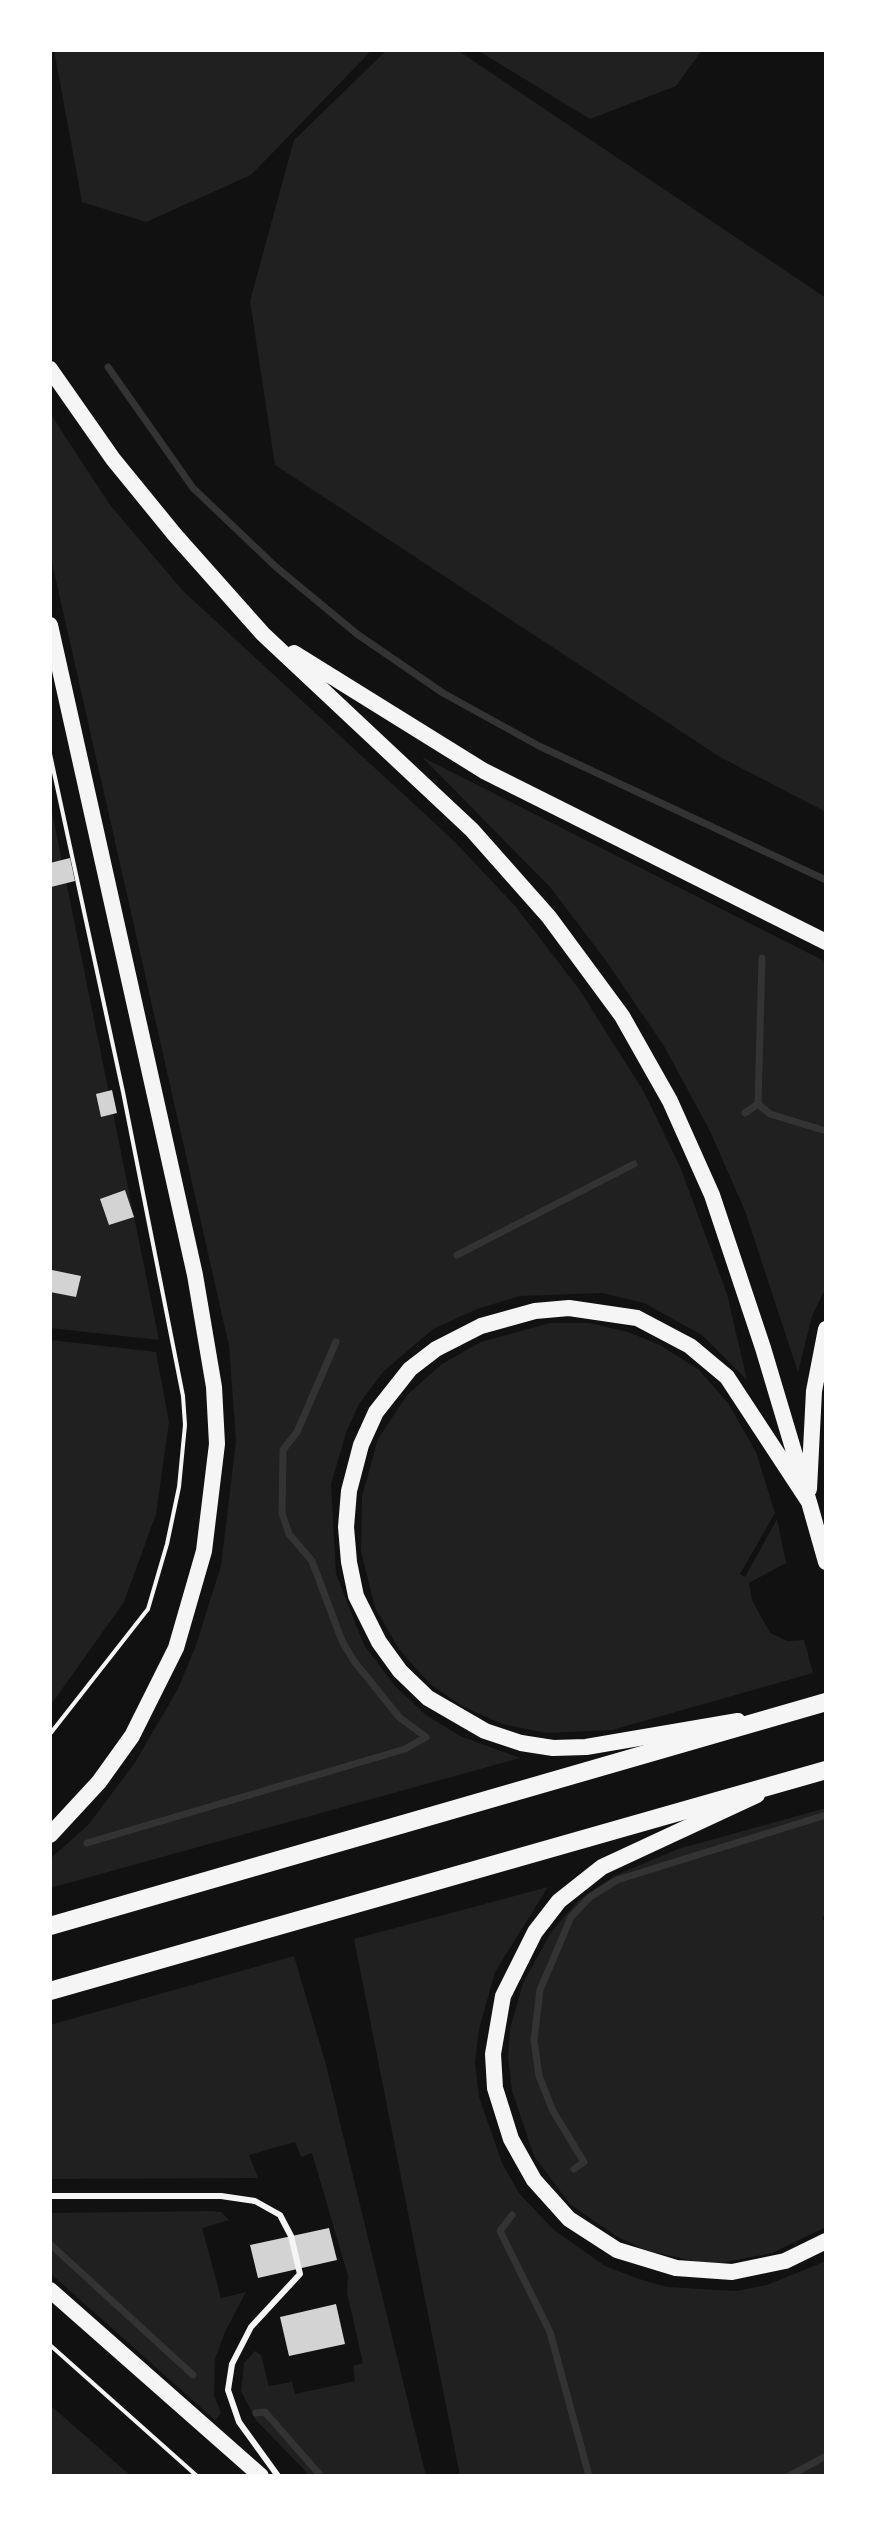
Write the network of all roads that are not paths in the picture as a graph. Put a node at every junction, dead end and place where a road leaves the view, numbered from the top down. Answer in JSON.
{"nodes":[{"id":1,"x":50,"y":356,"type":"edge"},
{"id":2,"x":50,"y":369,"type":"edge"},
{"id":3,"x":64,"y":389,"type":"junction"},
{"id":4,"x":50,"y":625,"type":"edge"},
{"id":5,"x":263,"y":634,"type":"junction"},
{"id":6,"x":826,"y":942,"type":"edge"},
{"id":7,"x":826,"y":1329,"type":"edge"},
{"id":8,"x":809,"y":1502,"type":"junction"},
{"id":9,"x":825,"y":1558,"type":"edge"},
{"id":10,"x":826,"y":1702,"type":"edge"},
{"id":11,"x":764,"y":1720,"type":"junction"},
{"id":12,"x":826,"y":1770,"type":"edge"},
{"id":13,"x":780,"y":1784,"type":"junction"},
{"id":14,"x":50,"y":1835,"type":"edge"},
{"id":15,"x":50,"y":1926,"type":"edge"},
{"id":16,"x":50,"y":1991,"type":"edge"},
{"id":17,"x":50,"y":2196,"type":"edge"},
{"id":18,"x":826,"y":2241,"type":"edge"},
{"id":19,"x":50,"y":2290,"type":"edge"},
{"id":20,"x":261,"y":2476,"type":"edge"},
{"id":21,"x":278,"y":2476,"type":"edge"}],
"edges":[{"from":1,"to":3,"type":"main road"},
{"from":2,"to":3,"type":"main road"},
{"from":3,"to":5,"type":"main road"},
{"from":4,"to":14,"type":"main road"},
{"from":5,"to":6,"type":"main road"},
{"from":5,"to":8,"type":"main road"},
{"from":7,"to":8,"type":"main road"},
{"from":8,"to":9,"type":"main road"},
{"from":8,"to":11,"type":"main road"},
{"from":10,"to":11,"type":"highway"},
{"from":11,"to":15,"type":"highway"},
{"from":12,"to":13,"type":"highway"},
{"from":13,"to":16,"type":"highway"},
{"from":13,"to":18,"type":"main road"},
{"from":17,"to":21,"type":"lane"},
{"from":19,"to":20,"type":"main road"}]}
